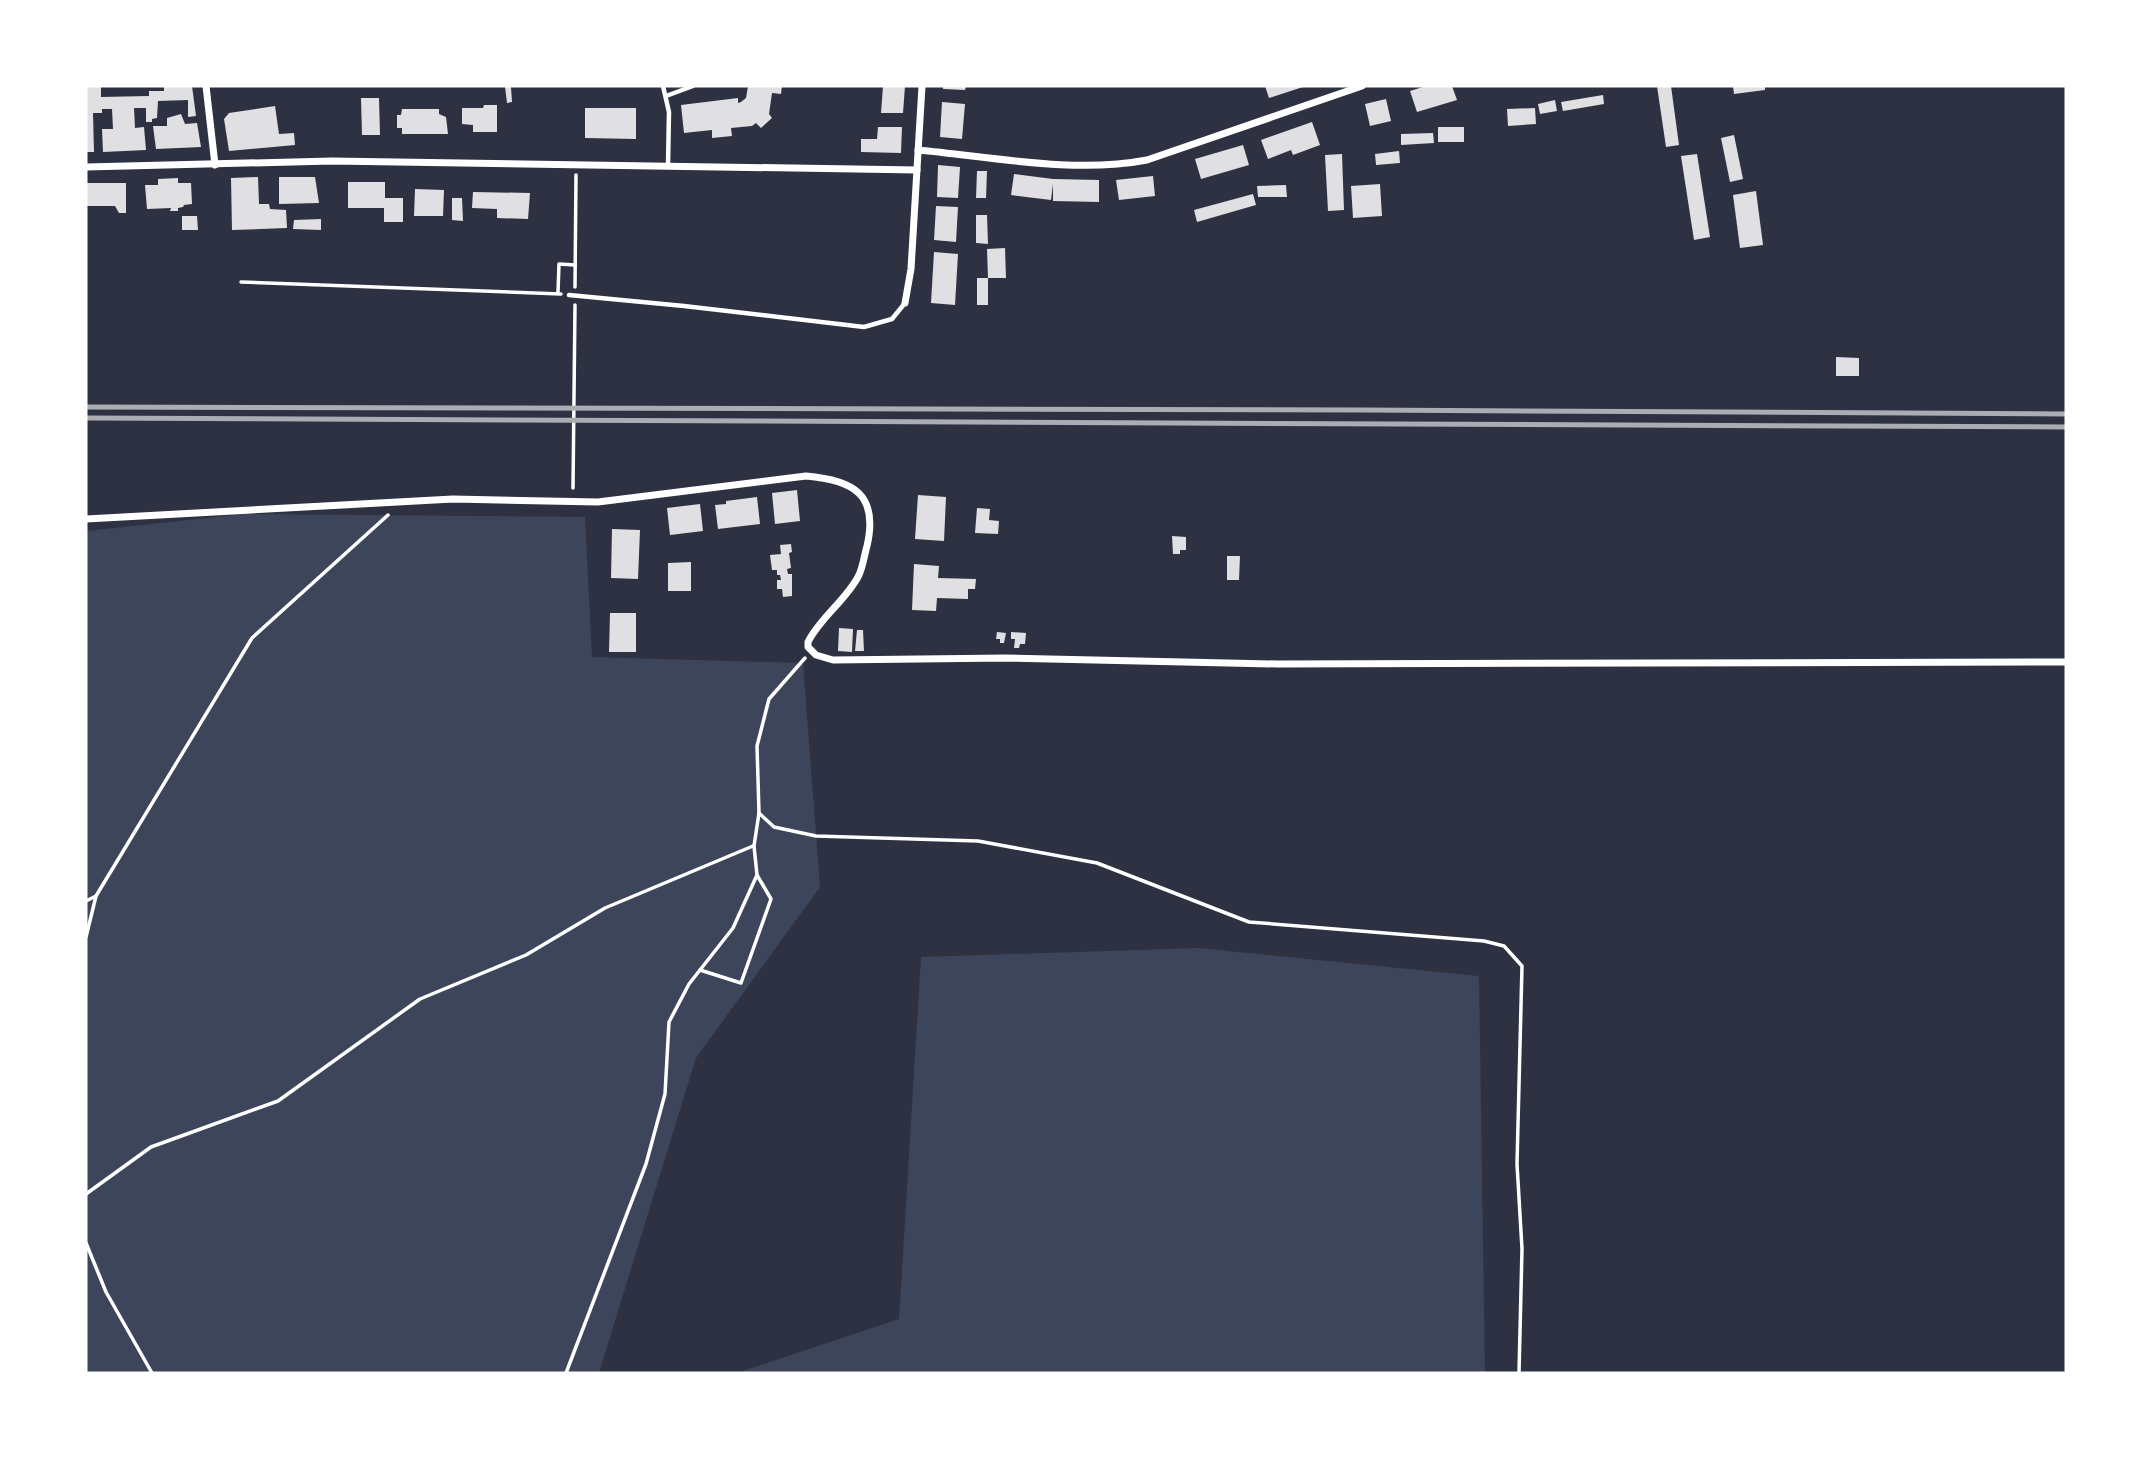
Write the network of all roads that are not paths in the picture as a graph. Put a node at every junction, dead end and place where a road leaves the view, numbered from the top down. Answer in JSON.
{"nodes":[{"id":1,"x":206,"y":86,"type":"edge"},
{"id":2,"x":663,"y":86,"type":"edge"},
{"id":3,"x":693,"y":86,"type":"edge"},
{"id":4,"x":922,"y":86,"type":"edge"},
{"id":5,"x":1362,"y":86,"type":"edge"},
{"id":6,"x":666,"y":96,"type":"junction"},
{"id":7,"x":918,"y":150,"type":"junction"},
{"id":8,"x":215,"y":165,"type":"junction"},
{"id":9,"x":668,"y":165,"type":"junction"},
{"id":10,"x":86,"y":167,"type":"edge"},
{"id":11,"x":917,"y":170,"type":"junction"},
{"id":12,"x":572,"y":293,"type":"road end"},
{"id":13,"x":905,"y":303,"type":"joint"},
{"id":14,"x":86,"y":519,"type":"edge"},
{"id":15,"x":2066,"y":662,"type":"edge"}],
"edges":[{"from":1,"to":8,"type":"street"},
{"from":2,"to":6,"type":"lane"},
{"from":3,"to":6,"type":"lane"},
{"from":4,"to":7,"type":"street"},
{"from":5,"to":7,"type":"street"},
{"from":6,"to":9,"type":"lane"},
{"from":7,"to":11,"type":"street"},
{"from":8,"to":9,"type":"street"},
{"from":8,"to":10,"type":"street"},
{"from":9,"to":11,"type":"street"},
{"from":11,"to":13,"type":"street"},
{"from":12,"to":13,"type":"lane"},
{"from":14,"to":15,"type":"street"}]}
